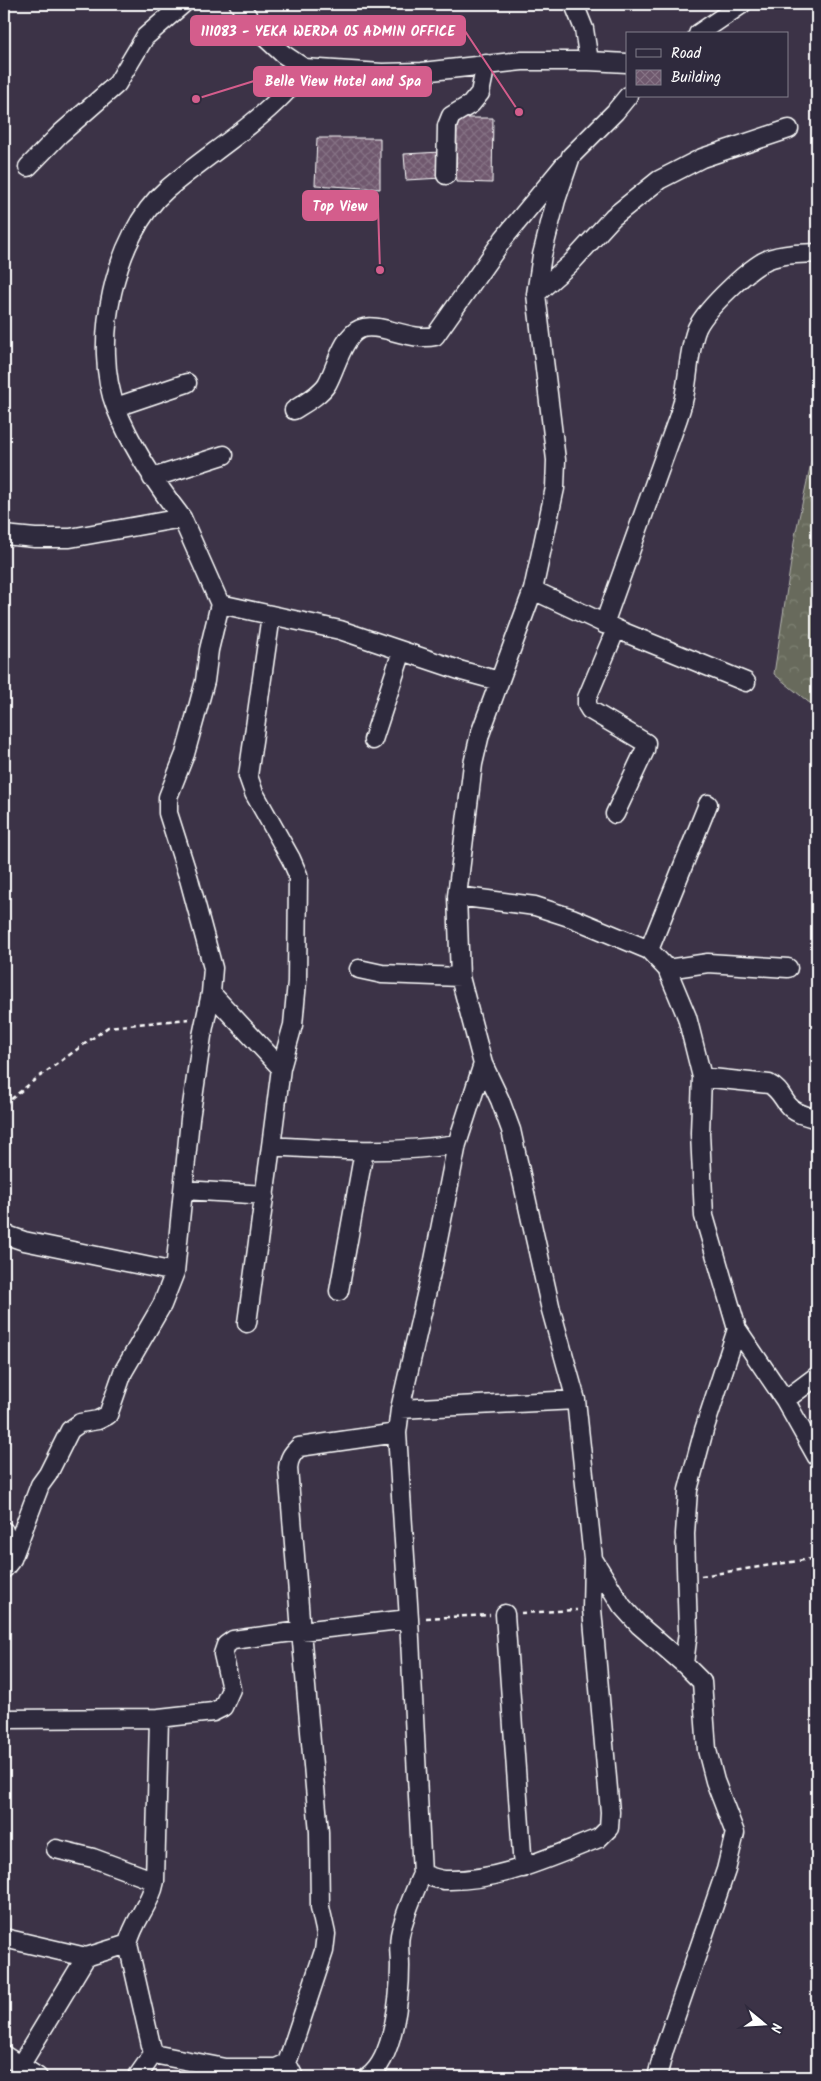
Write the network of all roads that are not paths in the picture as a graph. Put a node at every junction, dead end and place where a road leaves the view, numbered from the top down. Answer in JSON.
{"nodes":[{"id":1,"x":183,"y":4,"type":"edge"},
{"id":2,"x":239,"y":4,"type":"edge"},
{"id":3,"x":574,"y":4,"type":"edge"},
{"id":4,"x":742,"y":4,"type":"edge"},
{"id":5,"x":701,"y":32,"type":"edge"},
{"id":6,"x":589,"y":61,"type":"junction"},
{"id":7,"x":486,"y":64,"type":"junction"},
{"id":8,"x":626,"y":64,"type":"edge"},
{"id":9,"x":304,"y":68,"type":"junction"},
{"id":10,"x":626,"y":98,"type":"edge"},
{"id":11,"x":789,"y":129,"type":"dead end"},
{"id":12,"x":571,"y":156,"type":"junction"},
{"id":13,"x":28,"y":166,"type":"dead end"},
{"id":14,"x":446,"y":174,"type":"dead end"},
{"id":15,"x":817,"y":254,"type":"edge"},
{"id":16,"x":536,"y":294,"type":"junction"},
{"id":17,"x":187,"y":383,"type":"dead end"},
{"id":18,"x":116,"y":407,"type":"junction"},
{"id":19,"x":294,"y":410,"type":"dead end"},
{"id":20,"x":224,"y":455,"type":"dead end"},
{"id":21,"x":152,"y":478,"type":"junction"},
{"id":22,"x":182,"y":518,"type":"junction"},
{"id":23,"x":4,"y":535,"type":"edge"},
{"id":24,"x":532,"y":590,"type":"junction"},
{"id":25,"x":220,"y":604,"type":"junction"},
{"id":26,"x":270,"y":615,"type":"junction"},
{"id":27,"x":610,"y":627,"type":"junction"},
{"id":28,"x":402,"y":651,"type":"junction"},
{"id":29,"x":499,"y":681,"type":"junction"},
{"id":30,"x":746,"y":682,"type":"dead end"},
{"id":31,"x":373,"y":740,"type":"dead end"},
{"id":32,"x":708,"y":804,"type":"dead end"},
{"id":33,"x":615,"y":814,"type":"dead end"},
{"id":34,"x":457,"y":896,"type":"junction"},
{"id":35,"x":650,"y":950,"type":"junction"},
{"id":36,"x":788,"y":968,"type":"dead end"},
{"id":37,"x":359,"y":969,"type":"dead end"},
{"id":38,"x":667,"y":969,"type":"junction"},
{"id":39,"x":460,"y":977,"type":"junction"},
{"id":40,"x":211,"y":993,"type":"junction"},
{"id":41,"x":483,"y":1064,"type":"junction"},
{"id":42,"x":281,"y":1068,"type":"junction"},
{"id":43,"x":702,"y":1077,"type":"junction"},
{"id":44,"x":817,"y":1119,"type":"edge"},
{"id":45,"x":457,"y":1144,"type":"junction"},
{"id":46,"x":271,"y":1146,"type":"junction"},
{"id":47,"x":364,"y":1151,"type":"junction"},
{"id":48,"x":184,"y":1190,"type":"junction"},
{"id":49,"x":265,"y":1195,"type":"junction"},
{"id":50,"x":4,"y":1234,"type":"edge"},
{"id":51,"x":174,"y":1272,"type":"junction"},
{"id":52,"x":339,"y":1291,"type":"dead end"},
{"id":53,"x":247,"y":1323,"type":"dead end"},
{"id":54,"x":736,"y":1329,"type":"junction"},
{"id":55,"x":817,"y":1376,"type":"edge"},
{"id":56,"x":576,"y":1400,"type":"junction"},
{"id":57,"x":785,"y":1400,"type":"junction"},
{"id":58,"x":400,"y":1409,"type":"junction"},
{"id":59,"x":397,"y":1434,"type":"junction"},
{"id":60,"x":817,"y":1457,"type":"edge"},
{"id":61,"x":4,"y":1531,"type":"edge"},
{"id":62,"x":593,"y":1559,"type":"junction"},
{"id":63,"x":8,"y":1564,"type":"edge"},
{"id":64,"x":505,"y":1614,"type":"dead end"},
{"id":65,"x":409,"y":1619,"type":"junction"},
{"id":66,"x":301,"y":1631,"type":"junction"},
{"id":67,"x":684,"y":1664,"type":"junction"},
{"id":68,"x":159,"y":1718,"type":"junction"},
{"id":69,"x":4,"y":1719,"type":"edge"},
{"id":70,"x":56,"y":1849,"type":"dead end"},
{"id":71,"x":523,"y":1868,"type":"junction"},
{"id":72,"x":422,"y":1874,"type":"junction"},
{"id":73,"x":155,"y":1881,"type":"junction"},
{"id":74,"x":4,"y":1938,"type":"edge"},
{"id":75,"x":128,"y":1944,"type":"junction"},
{"id":76,"x":86,"y":1957,"type":"junction"},
{"id":77,"x":153,"y":2054,"type":"junction"},
{"id":78,"x":4,"y":2055,"type":"edge"},
{"id":79,"x":20,"y":2066,"type":"junction"},
{"id":80,"x":290,"y":2070,"type":"edge"},
{"id":81,"x":223,"y":2073,"type":"edge"},
{"id":82,"x":38,"y":2077,"type":"edge"},
{"id":83,"x":138,"y":2077,"type":"edge"},
{"id":84,"x":368,"y":2077,"type":"edge"},
{"id":85,"x":657,"y":2077,"type":"edge"}],
"edges":[{"from":1,"to":13,"type":"street"},
{"from":2,"to":9,"type":"street"},
{"from":3,"to":6,"type":"street"},
{"from":4,"to":5,"type":"street"},
{"from":6,"to":7,"type":"street"},
{"from":6,"to":8,"type":"street"},
{"from":7,"to":9,"type":"street"},
{"from":7,"to":14,"type":"street"},
{"from":9,"to":18,"type":"street"},
{"from":10,"to":12,"type":"street"},
{"from":11,"to":16,"type":"street"},
{"from":12,"to":16,"type":"street"},
{"from":12,"to":19,"type":"street"},
{"from":15,"to":27,"type":"street"},
{"from":16,"to":24,"type":"street"},
{"from":17,"to":18,"type":"street"},
{"from":18,"to":21,"type":"street"},
{"from":20,"to":21,"type":"street"},
{"from":21,"to":22,"type":"street"},
{"from":22,"to":23,"type":"street"},
{"from":22,"to":25,"type":"street"},
{"from":24,"to":27,"type":"street"},
{"from":24,"to":29,"type":"street"},
{"from":25,"to":26,"type":"street"},
{"from":25,"to":40,"type":"street"},
{"from":26,"to":28,"type":"street"},
{"from":26,"to":42,"type":"street"},
{"from":27,"to":30,"type":"street"},
{"from":27,"to":33,"type":"street"},
{"from":28,"to":29,"type":"street"},
{"from":28,"to":31,"type":"street"},
{"from":29,"to":34,"type":"street"},
{"from":32,"to":35,"type":"street"},
{"from":34,"to":35,"type":"street"},
{"from":34,"to":39,"type":"street"},
{"from":35,"to":38,"type":"street"},
{"from":36,"to":38,"type":"street"},
{"from":37,"to":39,"type":"street"},
{"from":38,"to":43,"type":"street"},
{"from":39,"to":41,"type":"street"},
{"from":40,"to":42,"type":"street"},
{"from":40,"to":48,"type":"street"},
{"from":41,"to":45,"type":"street"},
{"from":41,"to":56,"type":"street"},
{"from":42,"to":46,"type":"street"},
{"from":43,"to":44,"type":"street"},
{"from":43,"to":54,"type":"street"},
{"from":45,"to":47,"type":"street"},
{"from":45,"to":58,"type":"street"},
{"from":46,"to":47,"type":"street"},
{"from":46,"to":49,"type":"street"},
{"from":47,"to":52,"type":"street"},
{"from":48,"to":49,"type":"street"},
{"from":48,"to":51,"type":"street"},
{"from":49,"to":53,"type":"street"},
{"from":50,"to":51,"type":"street"},
{"from":51,"to":63,"type":"street"},
{"from":54,"to":57,"type":"street"},
{"from":54,"to":67,"type":"street"},
{"from":55,"to":57,"type":"street"},
{"from":56,"to":58,"type":"street"},
{"from":56,"to":62,"type":"street"},
{"from":57,"to":60,"type":"street"},
{"from":58,"to":59,"type":"street"},
{"from":59,"to":65,"type":"street"},
{"from":59,"to":66,"type":"street"},
{"from":61,"to":63,"type":"street"},
{"from":62,"to":67,"type":"street"},
{"from":62,"to":71,"type":"street"},
{"from":64,"to":71,"type":"street"},
{"from":65,"to":66,"type":"street"},
{"from":65,"to":72,"type":"street"},
{"from":66,"to":68,"type":"street"},
{"from":66,"to":80,"type":"street"},
{"from":67,"to":85,"type":"street"},
{"from":68,"to":69,"type":"street"},
{"from":68,"to":73,"type":"street"},
{"from":70,"to":73,"type":"street"},
{"from":71,"to":72,"type":"street"},
{"from":72,"to":84,"type":"street"},
{"from":73,"to":75,"type":"street"},
{"from":74,"to":76,"type":"street"},
{"from":75,"to":76,"type":"street"},
{"from":75,"to":77,"type":"street"},
{"from":76,"to":79,"type":"street"},
{"from":77,"to":81,"type":"street"},
{"from":77,"to":83,"type":"street"},
{"from":78,"to":79,"type":"street"},
{"from":79,"to":82,"type":"street"},
{"from":80,"to":81,"type":"street"}]}
